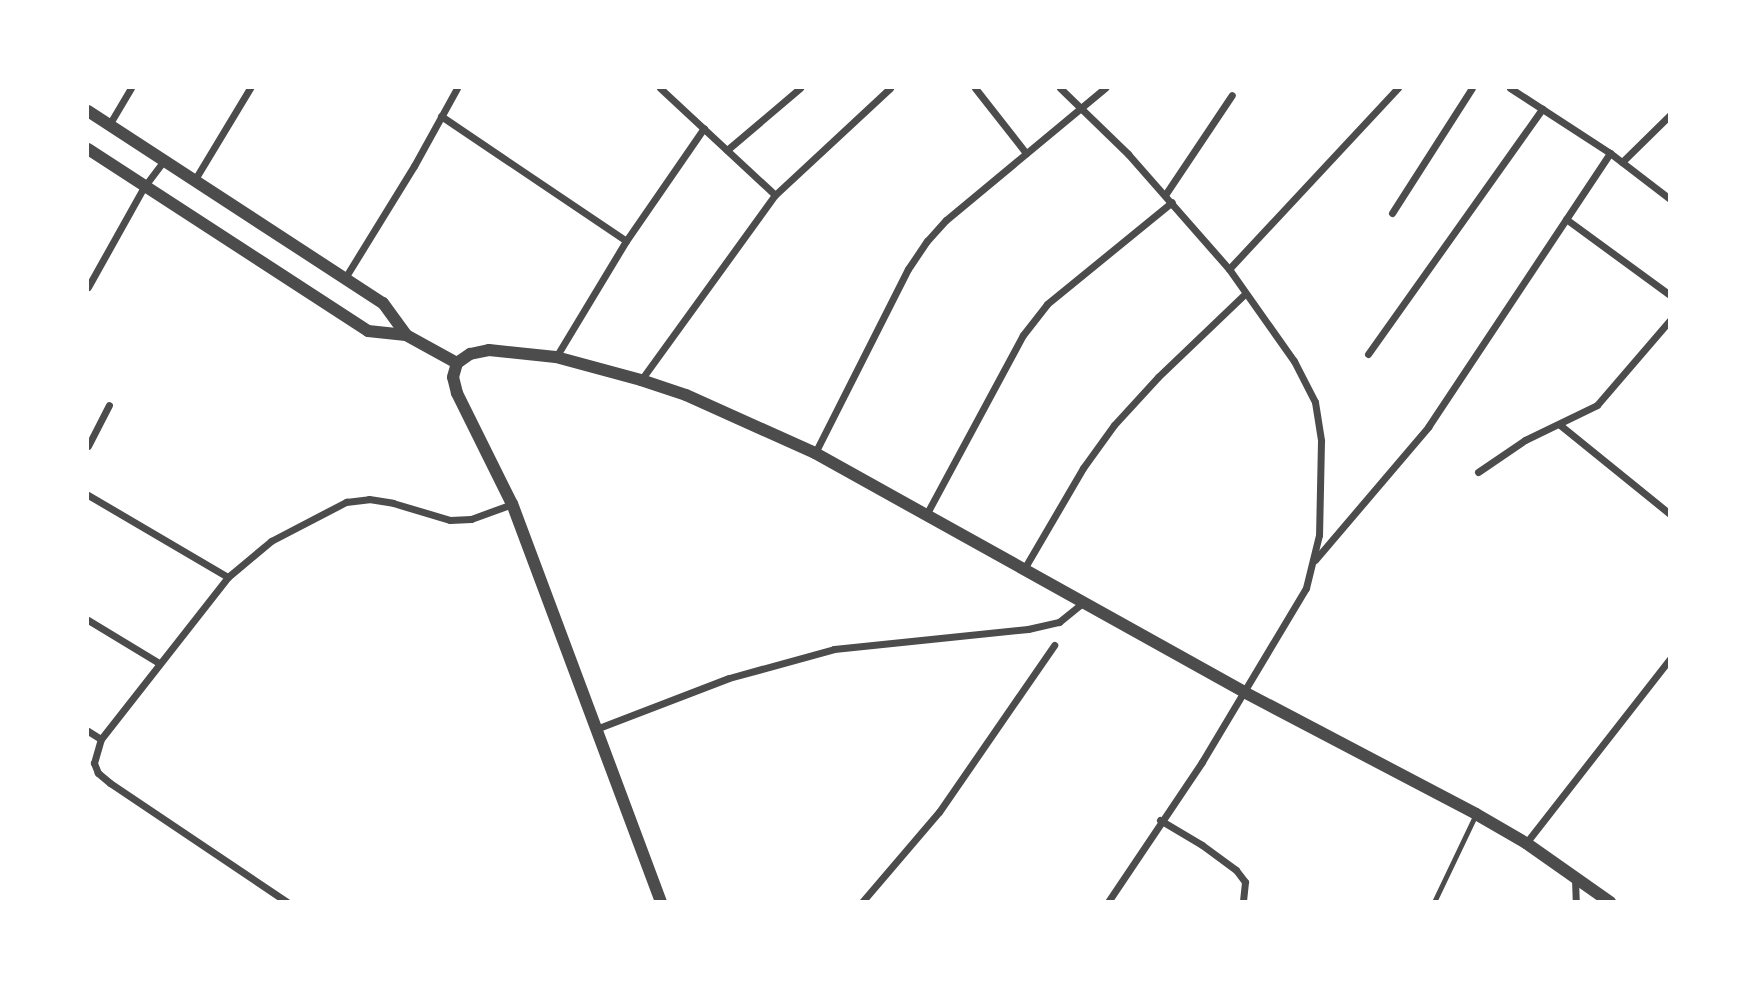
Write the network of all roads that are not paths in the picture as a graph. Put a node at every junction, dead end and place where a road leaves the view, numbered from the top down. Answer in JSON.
{"nodes":[{"id":1,"x":131,"y":88,"type":"edge"},
{"id":2,"x":250,"y":88,"type":"edge"},
{"id":3,"x":457,"y":88,"type":"edge"},
{"id":4,"x":660,"y":88,"type":"edge"},
{"id":5,"x":800,"y":88,"type":"edge"},
{"id":6,"x":975,"y":88,"type":"edge"},
{"id":7,"x":1060,"y":88,"type":"edge"},
{"id":8,"x":1105,"y":88,"type":"edge"},
{"id":9,"x":1398,"y":88,"type":"edge"},
{"id":10,"x":1472,"y":88,"type":"edge"},
{"id":11,"x":1510,"y":88,"type":"edge"},
{"id":12,"x":886,"y":89,"type":"edge"},
{"id":13,"x":1232,"y":96,"type":"dead end"},
{"id":14,"x":1542,"y":109,"type":"junction"},
{"id":15,"x":88,"y":111,"type":"edge"},
{"id":16,"x":1080,"y":111,"type":"junction"},
{"id":17,"x":1670,"y":115,"type":"edge"},
{"id":18,"x":442,"y":116,"type":"junction"},
{"id":19,"x":109,"y":126,"type":"junction"},
{"id":20,"x":704,"y":128,"type":"junction"},
{"id":21,"x":88,"y":149,"type":"edge"},
{"id":22,"x":727,"y":150,"type":"junction"},
{"id":23,"x":1026,"y":153,"type":"junction"},
{"id":24,"x":1610,"y":153,"type":"junction"},
{"id":25,"x":163,"y":162,"type":"junction"},
{"id":26,"x":1622,"y":162,"type":"junction"},
{"id":27,"x":193,"y":181,"type":"junction"},
{"id":28,"x":144,"y":187,"type":"junction"},
{"id":29,"x":775,"y":195,"type":"junction"},
{"id":30,"x":1165,"y":195,"type":"junction"},
{"id":31,"x":1670,"y":199,"type":"edge"},
{"id":32,"x":1172,"y":202,"type":"junction"},
{"id":33,"x":1392,"y":213,"type":"dead end"},
{"id":34,"x":1566,"y":219,"type":"junction"},
{"id":35,"x":626,"y":241,"type":"junction"},
{"id":36,"x":1229,"y":269,"type":"junction"},
{"id":37,"x":345,"y":278,"type":"junction"},
{"id":38,"x":88,"y":287,"type":"edge"},
{"id":39,"x":1245,"y":294,"type":"junction"},
{"id":40,"x":1670,"y":295,"type":"edge"},
{"id":41,"x":1670,"y":320,"type":"edge"},
{"id":42,"x":406,"y":335,"type":"junction"},
{"id":43,"x":1368,"y":354,"type":"dead end"},
{"id":44,"x":556,"y":358,"type":"junction"},
{"id":45,"x":457,"y":363,"type":"junction"},
{"id":46,"x":641,"y":380,"type":"junction"},
{"id":47,"x":110,"y":405,"type":"dead end"},
{"id":48,"x":1560,"y":425,"type":"junction"},
{"id":49,"x":88,"y":446,"type":"edge"},
{"id":50,"x":816,"y":453,"type":"junction"},
{"id":51,"x":1478,"y":472,"type":"dead end"},
{"id":52,"x":88,"y":495,"type":"edge"},
{"id":53,"x":512,"y":504,"type":"junction"},
{"id":54,"x":1670,"y":514,"type":"edge"},
{"id":55,"x":926,"y":515,"type":"junction"},
{"id":56,"x":1315,"y":561,"type":"junction"},
{"id":57,"x":1024,"y":569,"type":"junction"},
{"id":58,"x":228,"y":578,"type":"junction"},
{"id":59,"x":1084,"y":602,"type":"junction"},
{"id":60,"x":88,"y":621,"type":"edge"},
{"id":61,"x":1054,"y":645,"type":"dead end"},
{"id":62,"x":1670,"y":659,"type":"edge"},
{"id":63,"x":159,"y":663,"type":"junction"},
{"id":64,"x":1666,"y":670,"type":"edge"},
{"id":65,"x":1244,"y":692,"type":"junction"},
{"id":66,"x":596,"y":730,"type":"junction"},
{"id":67,"x":88,"y":732,"type":"edge"},
{"id":68,"x":101,"y":739,"type":"junction"},
{"id":69,"x":1476,"y":814,"type":"junction"},
{"id":70,"x":1160,"y":820,"type":"junction"},
{"id":71,"x":1526,"y":843,"type":"junction"},
{"id":72,"x":1575,"y":875,"type":"junction"},
{"id":73,"x":286,"y":901,"type":"edge"},
{"id":74,"x":661,"y":901,"type":"edge"},
{"id":75,"x":862,"y":901,"type":"edge"},
{"id":76,"x":1108,"y":901,"type":"edge"},
{"id":77,"x":1243,"y":901,"type":"edge"},
{"id":78,"x":1434,"y":901,"type":"edge"},
{"id":79,"x":1576,"y":901,"type":"edge"},
{"id":80,"x":1610,"y":901,"type":"edge"}],
"edges":[{"from":1,"to":19,"type":"street"},
{"from":2,"to":27,"type":"street"},
{"from":3,"to":18,"type":"street"},
{"from":4,"to":20,"type":"street"},
{"from":5,"to":22,"type":"street"},
{"from":6,"to":23,"type":"street"},
{"from":7,"to":16,"type":"street"},
{"from":8,"to":16,"type":"street"},
{"from":9,"to":36,"type":"street"},
{"from":10,"to":33,"type":"street"},
{"from":11,"to":14,"type":"street"},
{"from":12,"to":29,"type":"street"},
{"from":13,"to":30,"type":"street"},
{"from":14,"to":24,"type":"street"},
{"from":14,"to":43,"type":"street"},
{"from":15,"to":19,"type":"street"},
{"from":16,"to":23,"type":"street"},
{"from":16,"to":30,"type":"street"},
{"from":17,"to":26,"type":"street"},
{"from":18,"to":35,"type":"street"},
{"from":18,"to":37,"type":"street"},
{"from":19,"to":25,"type":"street"},
{"from":20,"to":22,"type":"street"},
{"from":20,"to":35,"type":"street"},
{"from":21,"to":28,"type":"street"},
{"from":22,"to":29,"type":"street"},
{"from":23,"to":50,"type":"street"},
{"from":24,"to":26,"type":"street"},
{"from":24,"to":34,"type":"street"},
{"from":25,"to":27,"type":"street"},
{"from":25,"to":28,"type":"street"},
{"from":26,"to":31,"type":"street"},
{"from":27,"to":37,"type":"street"},
{"from":28,"to":38,"type":"street"},
{"from":28,"to":42,"type":"street"},
{"from":29,"to":46,"type":"street"},
{"from":30,"to":32,"type":"street"},
{"from":32,"to":36,"type":"street"},
{"from":32,"to":55,"type":"street"},
{"from":34,"to":40,"type":"street"},
{"from":34,"to":56,"type":"street"},
{"from":35,"to":44,"type":"street"},
{"from":36,"to":39,"type":"street"},
{"from":37,"to":42,"type":"street"},
{"from":39,"to":56,"type":"street"},
{"from":39,"to":57,"type":"street"},
{"from":41,"to":48,"type":"street"},
{"from":42,"to":45,"type":"street"},
{"from":44,"to":45,"type":"street"},
{"from":44,"to":46,"type":"street"},
{"from":45,"to":53,"type":"street"},
{"from":46,"to":50,"type":"street"},
{"from":47,"to":49,"type":"street"},
{"from":48,"to":51,"type":"street"},
{"from":48,"to":54,"type":"street"},
{"from":50,"to":55,"type":"street"},
{"from":52,"to":58,"type":"street"},
{"from":53,"to":58,"type":"street"},
{"from":53,"to":66,"type":"street"},
{"from":55,"to":57,"type":"street"},
{"from":56,"to":65,"type":"street"},
{"from":57,"to":59,"type":"street"},
{"from":58,"to":63,"type":"street"},
{"from":59,"to":65,"type":"street"},
{"from":59,"to":66,"type":"street"},
{"from":60,"to":63,"type":"street"},
{"from":61,"to":75,"type":"street"},
{"from":62,"to":64,"type":"street"},
{"from":63,"to":68,"type":"street"},
{"from":64,"to":71,"type":"street"},
{"from":65,"to":69,"type":"street"},
{"from":65,"to":70,"type":"street"},
{"from":66,"to":74,"type":"street"},
{"from":67,"to":68,"type":"street"},
{"from":68,"to":73,"type":"street"},
{"from":69,"to":71,"type":"street"},
{"from":69,"to":78,"type":"lane"},
{"from":70,"to":76,"type":"street"},
{"from":70,"to":77,"type":"street"},
{"from":71,"to":72,"type":"street"},
{"from":72,"to":79,"type":"street"},
{"from":72,"to":80,"type":"street"}]}
